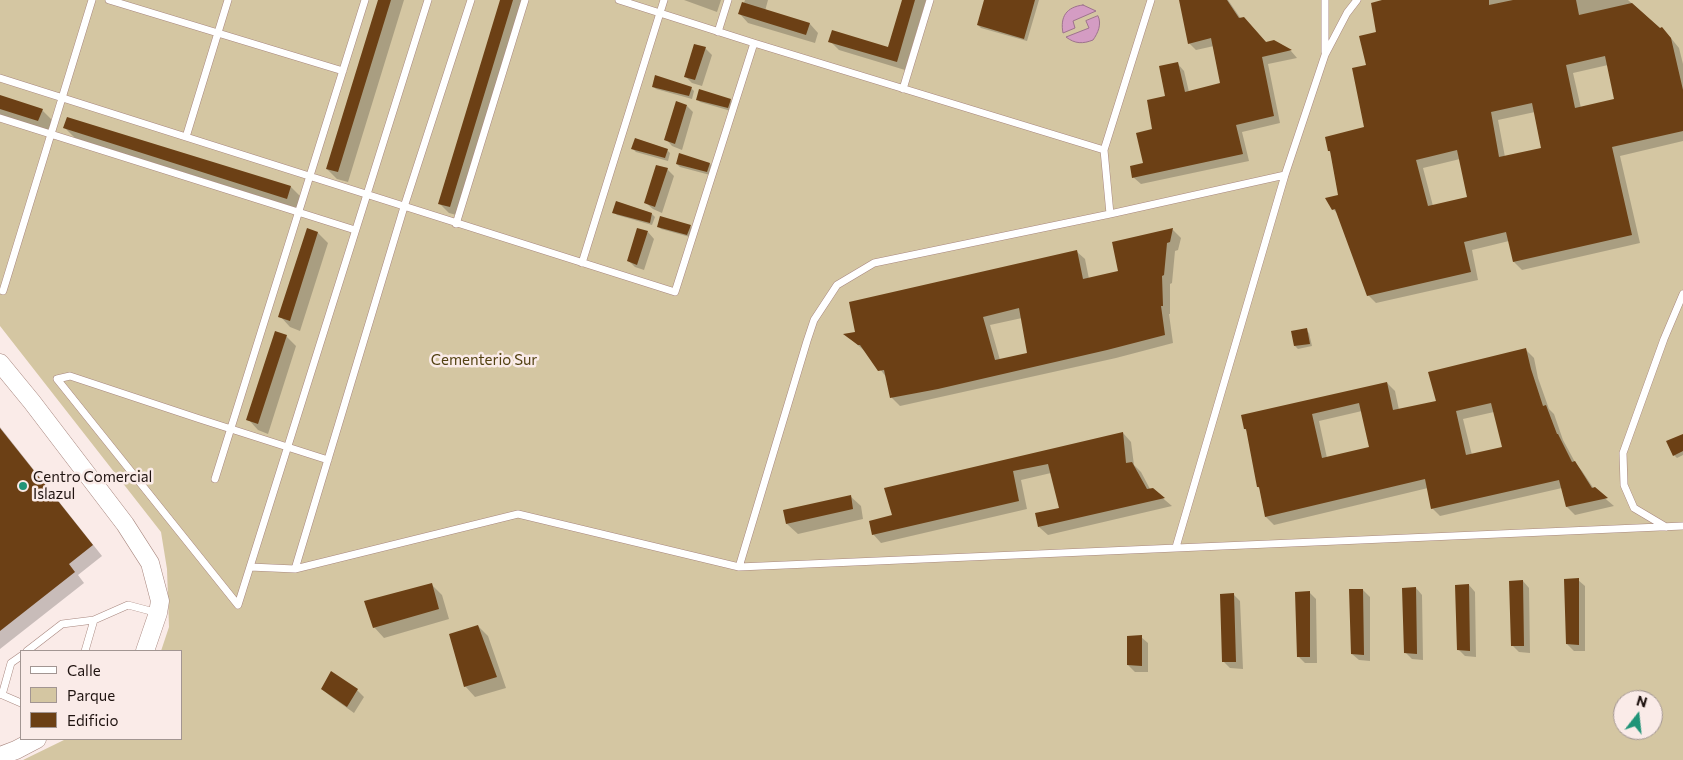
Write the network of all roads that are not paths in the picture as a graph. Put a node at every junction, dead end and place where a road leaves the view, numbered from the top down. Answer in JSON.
{"nodes":[{"id":1,"x":92,"y":0,"type":"edge"},
{"id":2,"x":109,"y":0,"type":"edge"},
{"id":3,"x":228,"y":0,"type":"edge"},
{"id":4,"x":365,"y":0,"type":"edge"},
{"id":5,"x":428,"y":0,"type":"edge"},
{"id":6,"x":471,"y":0,"type":"edge"},
{"id":7,"x":525,"y":0,"type":"edge"},
{"id":8,"x":619,"y":0,"type":"edge"},
{"id":9,"x":664,"y":0,"type":"edge"},
{"id":10,"x":728,"y":0,"type":"edge"},
{"id":11,"x":930,"y":0,"type":"edge"},
{"id":12,"x":1151,"y":0,"type":"edge"},
{"id":13,"x":1325,"y":0,"type":"edge"},
{"id":14,"x":1357,"y":0,"type":"edge"},
{"id":15,"x":660,"y":13,"type":"junction"},
{"id":16,"x":718,"y":32,"type":"junction"},
{"id":17,"x":218,"y":33,"type":"junction"},
{"id":18,"x":754,"y":44,"type":"junction"},
{"id":19,"x":1325,"y":55,"type":"junction"},
{"id":20,"x":343,"y":71,"type":"junction"},
{"id":21,"x":0,"y":78,"type":"edge"},
{"id":22,"x":903,"y":89,"type":"junction"},
{"id":23,"x":62,"y":98,"type":"junction"},
{"id":24,"x":0,"y":118,"type":"edge"},
{"id":25,"x":51,"y":134,"type":"junction"},
{"id":26,"x":186,"y":137,"type":"junction"},
{"id":27,"x":1104,"y":150,"type":"junction"},
{"id":28,"x":1285,"y":175,"type":"junction"},
{"id":29,"x":310,"y":176,"type":"junction"},
{"id":30,"x":366,"y":194,"type":"junction"},
{"id":31,"x":404,"y":207,"type":"junction"},
{"id":32,"x":299,"y":212,"type":"junction"},
{"id":33,"x":1110,"y":214,"type":"junction"},
{"id":34,"x":456,"y":224,"type":"junction"},
{"id":35,"x":355,"y":230,"type":"junction"},
{"id":36,"x":582,"y":263,"type":"junction"},
{"id":37,"x":3,"y":290,"type":"dead end"},
{"id":38,"x":1683,"y":294,"type":"edge"},
{"id":39,"x":0,"y":363,"type":"edge"},
{"id":40,"x":231,"y":429,"type":"junction"},
{"id":41,"x":287,"y":447,"type":"junction"},
{"id":42,"x":328,"y":460,"type":"junction"},
{"id":43,"x":215,"y":479,"type":"dead end"},
{"id":44,"x":1683,"y":526,"type":"edge"},
{"id":45,"x":1666,"y":527,"type":"junction"},
{"id":46,"x":1176,"y":548,"type":"junction"},
{"id":47,"x":250,"y":567,"type":"junction"},
{"id":48,"x":740,"y":568,"type":"junction"},
{"id":49,"x":295,"y":569,"type":"junction"},
{"id":50,"x":158,"y":613,"type":"junction"},
{"id":51,"x":94,"y":620,"type":"junction"},
{"id":52,"x":28,"y":650,"type":"edge"},
{"id":53,"x":85,"y":650,"type":"edge"},
{"id":54,"x":146,"y":650,"type":"edge"},
{"id":55,"x":20,"y":657,"type":"edge"},
{"id":56,"x":1,"y":694,"type":"edge"},
{"id":57,"x":20,"y":702,"type":"edge"},
{"id":58,"x":35,"y":740,"type":"edge"},
{"id":59,"x":0,"y":756,"type":"edge"}],
"edges":[{"from":1,"to":23,"type":"lane"},
{"from":2,"to":17,"type":"lane"},
{"from":3,"to":17,"type":"lane"},
{"from":4,"to":20,"type":"lane"},
{"from":5,"to":30,"type":"lane"},
{"from":6,"to":31,"type":"lane"},
{"from":7,"to":34,"type":"lane"},
{"from":8,"to":15,"type":"lane"},
{"from":9,"to":15,"type":"lane"},
{"from":10,"to":16,"type":"lane"},
{"from":11,"to":22,"type":"lane"},
{"from":12,"to":27,"type":"lane"},
{"from":13,"to":19,"type":"lane"},
{"from":14,"to":19,"type":"lane"},
{"from":15,"to":16,"type":"lane"},
{"from":15,"to":36,"type":"lane"},
{"from":16,"to":18,"type":"lane"},
{"from":17,"to":20,"type":"lane"},
{"from":17,"to":26,"type":"lane"},
{"from":18,"to":22,"type":"lane"},
{"from":18,"to":36,"type":"lane"},
{"from":19,"to":28,"type":"lane"},
{"from":20,"to":29,"type":"lane"},
{"from":21,"to":23,"type":"lane"},
{"from":22,"to":27,"type":"lane"},
{"from":23,"to":25,"type":"lane"},
{"from":23,"to":26,"type":"lane"},
{"from":24,"to":25,"type":"lane"},
{"from":25,"to":32,"type":"lane"},
{"from":25,"to":37,"type":"lane"},
{"from":26,"to":29,"type":"lane"},
{"from":27,"to":33,"type":"lane"},
{"from":28,"to":33,"type":"lane"},
{"from":28,"to":46,"type":"lane"},
{"from":29,"to":30,"type":"lane"},
{"from":29,"to":32,"type":"lane"},
{"from":30,"to":31,"type":"lane"},
{"from":30,"to":35,"type":"lane"},
{"from":31,"to":34,"type":"lane"},
{"from":31,"to":42,"type":"lane"},
{"from":32,"to":35,"type":"lane"},
{"from":32,"to":40,"type":"lane"},
{"from":33,"to":48,"type":"lane"},
{"from":34,"to":36,"type":"lane"},
{"from":35,"to":41,"type":"lane"},
{"from":38,"to":45,"type":"lane"},
{"from":39,"to":50,"type":"street"},
{"from":40,"to":41,"type":"lane"},
{"from":40,"to":43,"type":"lane"},
{"from":40,"to":47,"type":"lane"},
{"from":41,"to":42,"type":"lane"},
{"from":41,"to":47,"type":"lane"},
{"from":42,"to":49,"type":"lane"},
{"from":44,"to":45,"type":"lane"},
{"from":45,"to":46,"type":"lane"},
{"from":46,"to":48,"type":"lane"},
{"from":47,"to":49,"type":"lane"},
{"from":48,"to":49,"type":"lane"},
{"from":50,"to":51,"type":"lane"},
{"from":50,"to":54,"type":"street"},
{"from":51,"to":52,"type":"lane"},
{"from":51,"to":53,"type":"lane"},
{"from":55,"to":56,"type":"lane"},
{"from":56,"to":57,"type":"lane"},
{"from":58,"to":59,"type":"street"}]}
